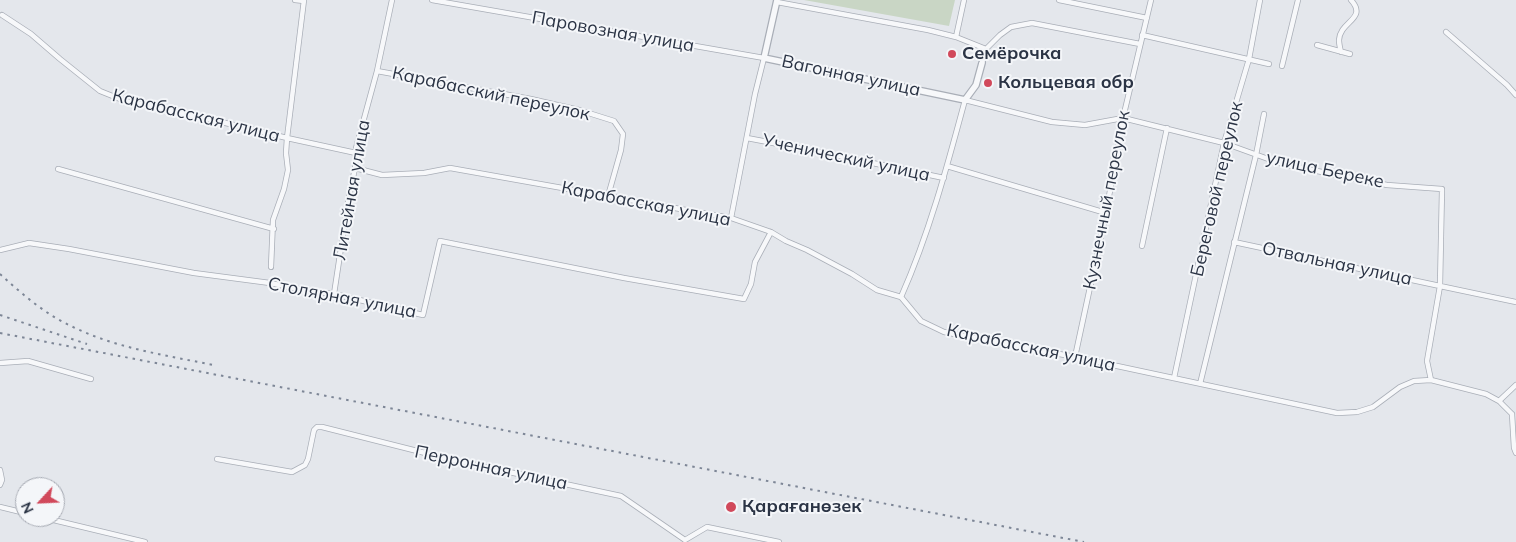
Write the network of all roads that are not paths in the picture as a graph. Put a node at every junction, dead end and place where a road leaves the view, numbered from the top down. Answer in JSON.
{"nodes":[{"id":1,"x":294,"y":0,"type":"edge"},
{"id":2,"x":392,"y":0,"type":"edge"},
{"id":3,"x":432,"y":0,"type":"edge"},
{"id":4,"x":964,"y":0,"type":"edge"},
{"id":5,"x":1059,"y":0,"type":"edge"},
{"id":6,"x":1151,"y":0,"type":"edge"},
{"id":7,"x":1260,"y":0,"type":"edge"},
{"id":8,"x":1298,"y":0,"type":"edge"},
{"id":9,"x":1351,"y":0,"type":"edge"},
{"id":10,"x":304,"y":1,"type":"edge"},
{"id":11,"x":777,"y":1,"type":"edge"},
{"id":12,"x":2,"y":15,"type":"dead end"},
{"id":13,"x":1147,"y":18,"type":"junction"},
{"id":14,"x":1446,"y":32,"type":"dead end"},
{"id":15,"x":1142,"y":35,"type":"junction"},
{"id":16,"x":956,"y":37,"type":"junction"},
{"id":17,"x":1140,"y":44,"type":"junction"},
{"id":18,"x":1317,"y":45,"type":"dead end"},
{"id":19,"x":986,"y":49,"type":"junction"},
{"id":20,"x":1341,"y":52,"type":"junction"},
{"id":21,"x":1350,"y":54,"type":"dead end"},
{"id":22,"x":764,"y":58,"type":"junction"},
{"id":23,"x":1249,"y":59,"type":"junction"},
{"id":24,"x":982,"y":63,"type":"joint"},
{"id":25,"x":1269,"y":64,"type":"dead end"},
{"id":26,"x":1282,"y":66,"type":"dead end"},
{"id":27,"x":378,"y":71,"type":"junction"},
{"id":28,"x":1516,"y":95,"type":"edge"},
{"id":29,"x":965,"y":100,"type":"junction"},
{"id":30,"x":1264,"y":114,"type":"dead end"},
{"id":31,"x":1123,"y":118,"type":"junction"},
{"id":32,"x":1167,"y":128,"type":"junction"},
{"id":33,"x":287,"y":138,"type":"junction"},
{"id":34,"x":747,"y":138,"type":"junction"},
{"id":35,"x":1224,"y":143,"type":"junction"},
{"id":36,"x":356,"y":153,"type":"junction"},
{"id":37,"x":1256,"y":155,"type":"junction"},
{"id":38,"x":947,"y":166,"type":"junction"},
{"id":39,"x":355,"y":168,"type":"junction"},
{"id":40,"x":58,"y":169,"type":"dead end"},
{"id":41,"x":944,"y":178,"type":"junction"},
{"id":42,"x":1442,"y":189,"type":"joint"},
{"id":43,"x":608,"y":196,"type":"junction"},
{"id":44,"x":1106,"y":213,"type":"junction"},
{"id":45,"x":730,"y":218,"type":"junction"},
{"id":46,"x":274,"y":229,"type":"junction"},
{"id":47,"x":771,"y":232,"type":"junction"},
{"id":48,"x":1234,"y":242,"type":"junction"},
{"id":49,"x":1142,"y":246,"type":"dead end"},
{"id":50,"x":0,"y":250,"type":"edge"},
{"id":51,"x":271,"y":267,"type":"dead end"},
{"id":52,"x":1440,"y":286,"type":"junction"},
{"id":53,"x":334,"y":294,"type":"junction"},
{"id":54,"x":901,"y":297,"type":"junction"},
{"id":55,"x":1516,"y":302,"type":"edge"},
{"id":56,"x":1075,"y":357,"type":"junction"},
{"id":57,"x":0,"y":363,"type":"edge"},
{"id":58,"x":1174,"y":378,"type":"junction"},
{"id":59,"x":91,"y":379,"type":"dead end"},
{"id":60,"x":1431,"y":380,"type":"junction"},
{"id":61,"x":1200,"y":384,"type":"junction"},
{"id":62,"x":1516,"y":385,"type":"edge"},
{"id":63,"x":1499,"y":401,"type":"junction"},
{"id":64,"x":1514,"y":415,"type":"edge"},
{"id":65,"x":1516,"y":453,"type":"edge"},
{"id":66,"x":217,"y":459,"type":"dead end"},
{"id":67,"x":0,"y":470,"type":"edge"},
{"id":68,"x":0,"y":485,"type":"edge"},
{"id":69,"x":0,"y":507,"type":"edge"},
{"id":70,"x":15,"y":511,"type":"edge"},
{"id":71,"x":65,"y":523,"type":"edge"},
{"id":72,"x":685,"y":541,"type":"edge"},
{"id":73,"x":145,"y":542,"type":"edge"},
{"id":74,"x":779,"y":542,"type":"edge"}],
"edges":[{"from":1,"to":10,"type":"street"},
{"from":2,"to":27,"type":"street","name":"Литейная улица"},
{"from":3,"to":22,"type":"street","name":"Паровозная улица"},
{"from":4,"to":16,"type":"street"},
{"from":5,"to":13,"type":"street"},
{"from":6,"to":13,"type":"street","name":"Кузнечный переулок"},
{"from":7,"to":23,"type":"street","name":"Береговой переулок"},
{"from":8,"to":26,"type":"street"},
{"from":9,"to":20,"type":"street"},
{"from":10,"to":33,"type":"street"},
{"from":11,"to":16,"type":"street","name":"Вагонная улица"},
{"from":11,"to":22,"type":"street","name":"Вагонная улица"},
{"from":12,"to":33,"type":"street","name":"Карабасская улица"},
{"from":13,"to":15,"type":"street","name":"Кузнечный переулок"},
{"from":14,"to":28,"type":"street"},
{"from":15,"to":17,"type":"street","name":"Кузнечный переулок"},
{"from":15,"to":23,"type":"street"},
{"from":16,"to":19,"type":"street","name":"Вагонная улица"},
{"from":17,"to":19,"type":"street"},
{"from":17,"to":31,"type":"street","name":"Кузнечный переулок"},
{"from":18,"to":20,"type":"street"},
{"from":19,"to":24,"type":"street"},
{"from":20,"to":21,"type":"street"},
{"from":22,"to":29,"type":"street","name":"Вагонная улица"},
{"from":22,"to":34,"type":"street"},
{"from":23,"to":25,"type":"street"},
{"from":23,"to":35,"type":"street","name":"Береговой переулок"},
{"from":24,"to":29,"type":"street"},
{"from":27,"to":36,"type":"street","name":"Литейная улица"},
{"from":27,"to":43,"type":"street","name":"Карабасский переулок"},
{"from":29,"to":31,"type":"street"},
{"from":29,"to":38,"type":"street"},
{"from":30,"to":37,"type":"street"},
{"from":31,"to":32,"type":"street","name":"улица Береке"},
{"from":31,"to":44,"type":"street","name":"Кузнечный переулок"},
{"from":32,"to":35,"type":"street","name":"улица Береке"},
{"from":32,"to":49,"type":"street"},
{"from":33,"to":36,"type":"street","name":"Карабасская улица"},
{"from":33,"to":46,"type":"street"},
{"from":34,"to":41,"type":"street","name":"Ученический улица"},
{"from":34,"to":45,"type":"street"},
{"from":35,"to":37,"type":"street","name":"улица Береке"},
{"from":35,"to":58,"type":"street","name":"Береговой переулок"},
{"from":36,"to":39,"type":"street","name":"Литейная улица"},
{"from":37,"to":42,"type":"street","name":"улица Береке"},
{"from":37,"to":48,"type":"street"},
{"from":38,"to":41,"type":"street"},
{"from":38,"to":44,"type":"street","name":"Ученический улица"},
{"from":39,"to":43,"type":"street","name":"Карабасская улица"},
{"from":39,"to":53,"type":"street","name":"Литейная улица"},
{"from":40,"to":46,"type":"street"},
{"from":41,"to":54,"type":"street"},
{"from":42,"to":52,"type":"street","name":"Отвальная улица"},
{"from":43,"to":45,"type":"street","name":"Карабасская улица"},
{"from":44,"to":56,"type":"street","name":"Кузнечный переулок"},
{"from":45,"to":47,"type":"street","name":"Карабасская улица"},
{"from":46,"to":51,"type":"street"},
{"from":47,"to":53,"type":"street","name":"Столярная улица"},
{"from":47,"to":54,"type":"street","name":"Карабасская улица"},
{"from":48,"to":52,"type":"street","name":"Отвальная улица"},
{"from":48,"to":61,"type":"street"},
{"from":50,"to":53,"type":"street","name":"Столярная улица"},
{"from":52,"to":55,"type":"street","name":"Отвальная улица"},
{"from":52,"to":60,"type":"street","name":"Отвальная улица"},
{"from":54,"to":56,"type":"street","name":"Карабасская улица"},
{"from":56,"to":58,"type":"street","name":"Карабасская улица"},
{"from":57,"to":59,"type":"street"},
{"from":58,"to":61,"type":"street","name":"Карабасская улица"},
{"from":60,"to":61,"type":"street","name":"Карабасская улица"},
{"from":60,"to":63,"type":"street","name":"Карабасская улица"},
{"from":62,"to":63,"type":"street"},
{"from":63,"to":64,"type":"street","name":"Карабасская улица"},
{"from":64,"to":65,"type":"street"},
{"from":66,"to":72,"type":"street","name":"Перронная улица"},
{"from":67,"to":68,"type":"street"},
{"from":69,"to":70,"type":"street"},
{"from":71,"to":73,"type":"street"},
{"from":72,"to":74,"type":"street","name":"Перронная улица"}]}
